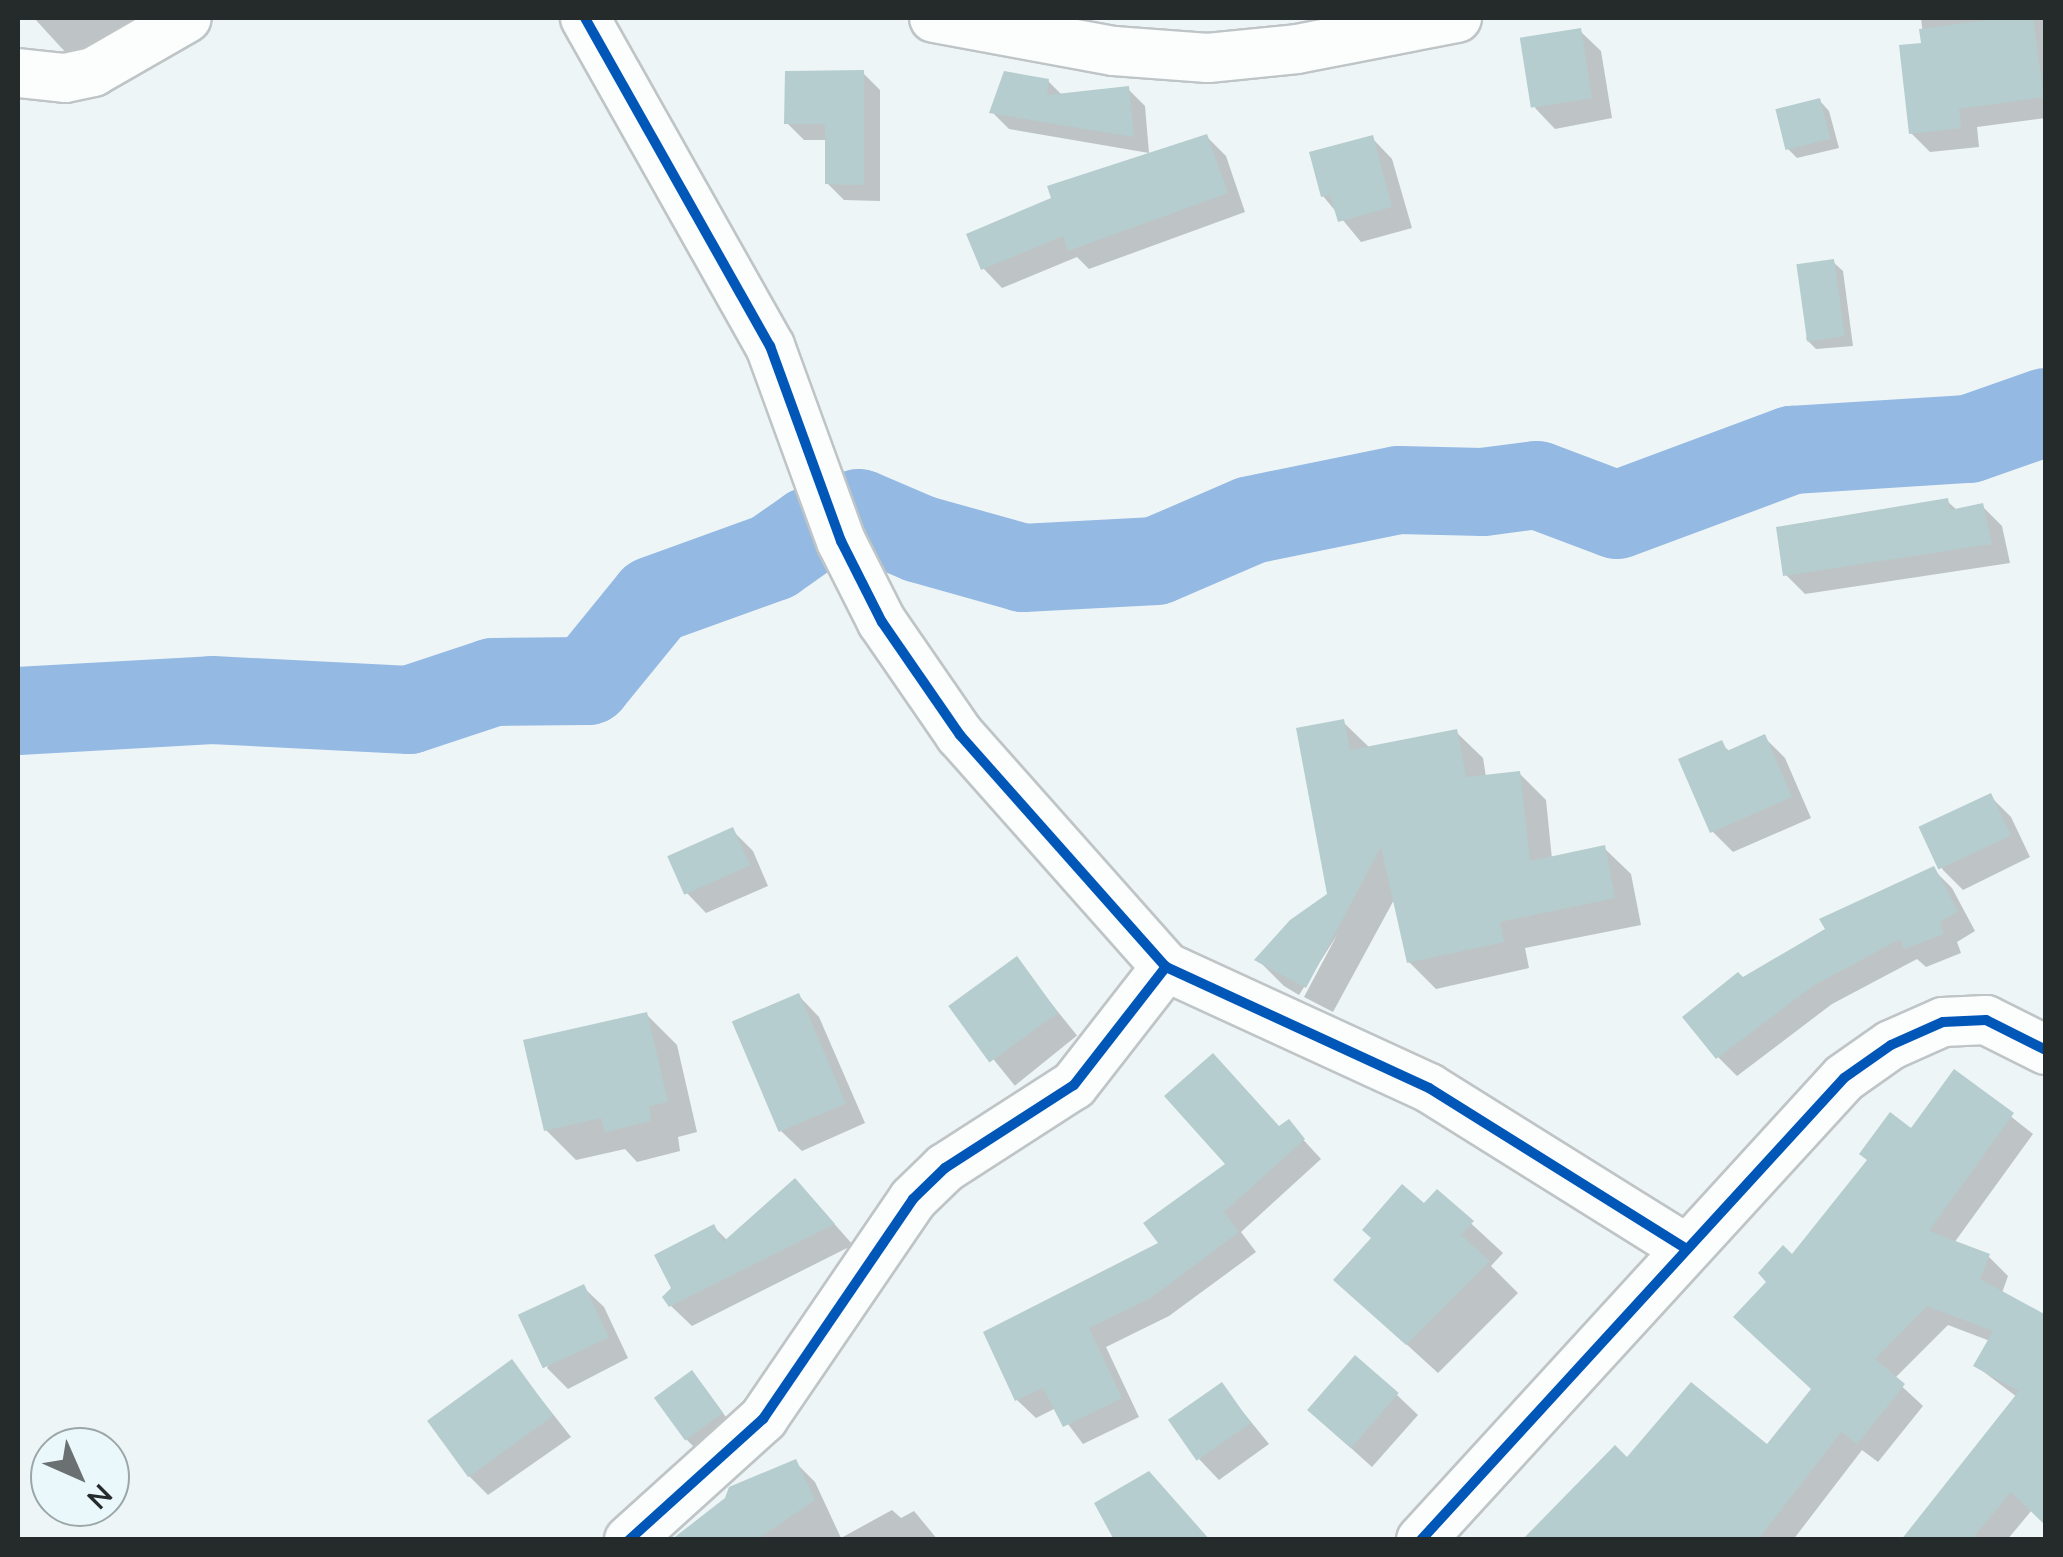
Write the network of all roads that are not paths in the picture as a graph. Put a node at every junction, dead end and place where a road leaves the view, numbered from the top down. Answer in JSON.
{"nodes":[{"id":1,"x":187,"y":18,"type":"edge"},
{"id":2,"x":934,"y":18,"type":"edge"},
{"id":3,"x":1457,"y":18,"type":"edge"},
{"id":4,"x":597,"y":23,"type":"edge"},
{"id":5,"x":18,"y":72,"type":"edge"},
{"id":6,"x":1166,"y":967,"type":"junction"},
{"id":7,"x":2046,"y":1050,"type":"edge"},
{"id":8,"x":1683,"y":1247,"type":"junction"},
{"id":9,"x":629,"y":1540,"type":"edge"},
{"id":10,"x":1421,"y":1540,"type":"edge"}],
"edges":[{"from":1,"to":5,"type":"street"},
{"from":2,"to":3,"type":"street"},
{"from":4,"to":6,"type":"street"},
{"from":6,"to":8,"type":"street"},
{"from":6,"to":9,"type":"street"},
{"from":7,"to":8,"type":"street"},
{"from":8,"to":10,"type":"street"}]}
